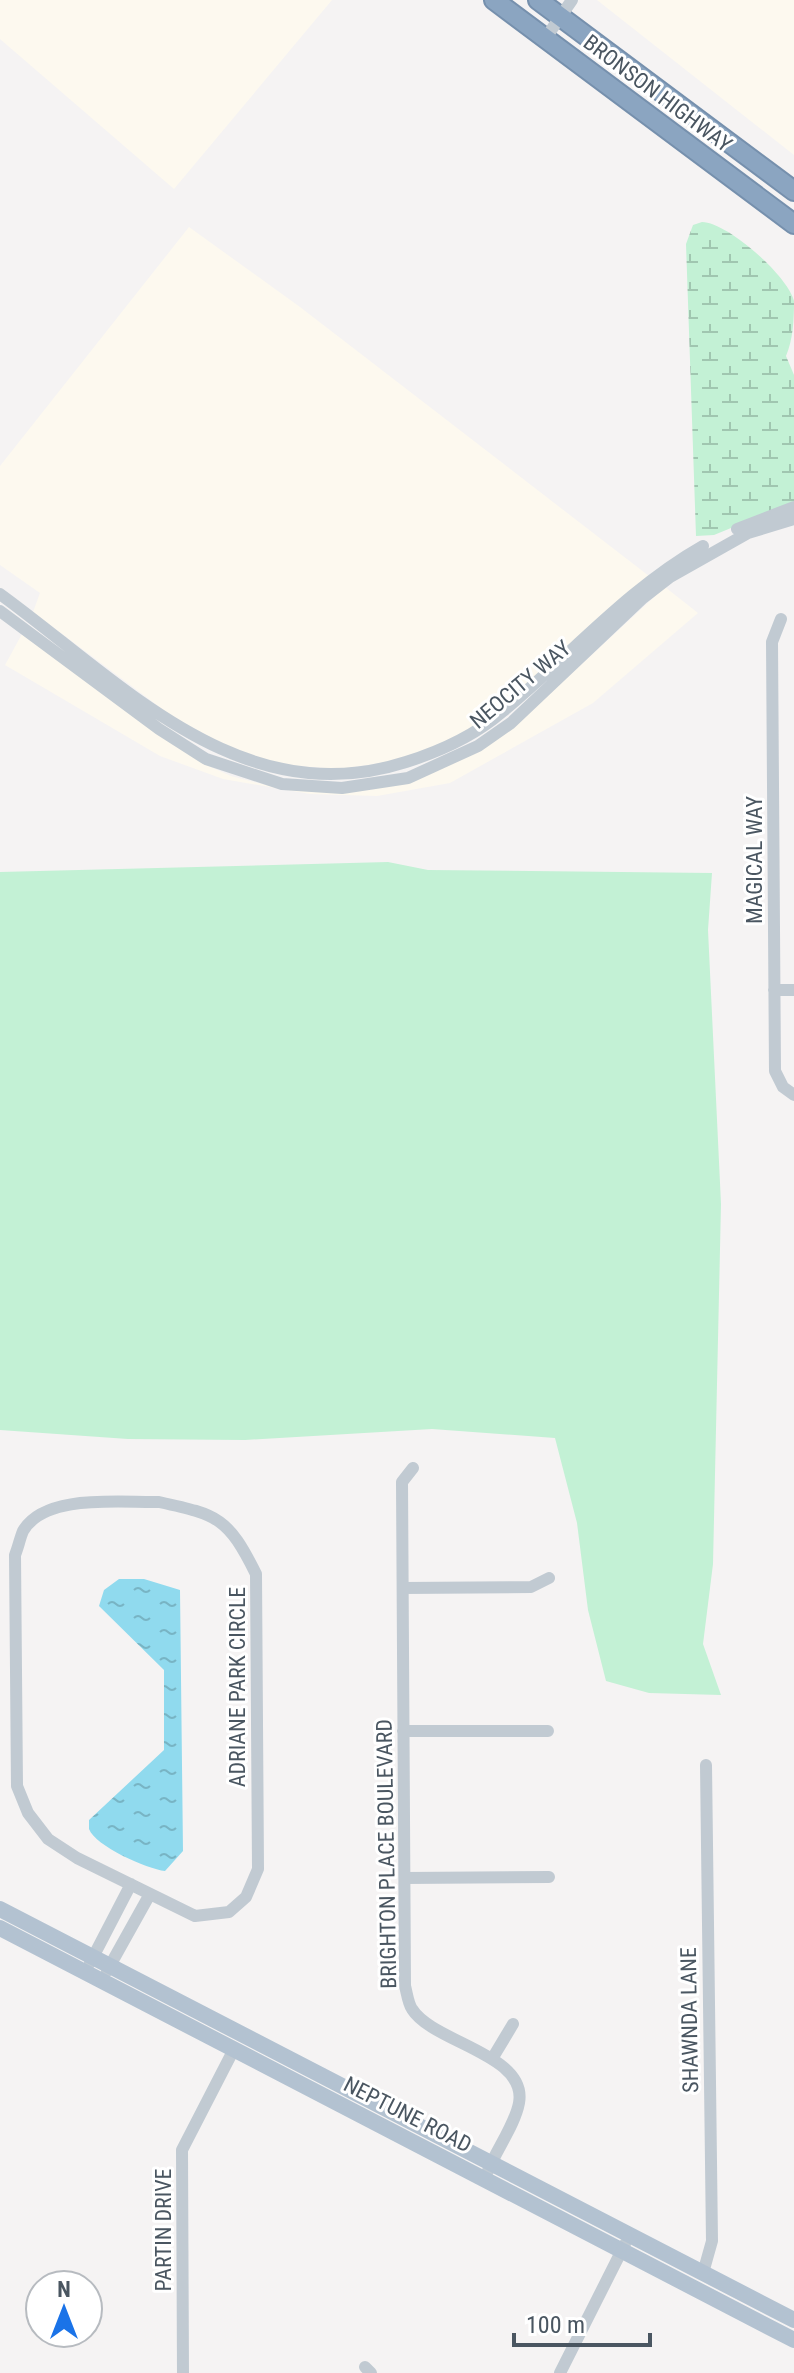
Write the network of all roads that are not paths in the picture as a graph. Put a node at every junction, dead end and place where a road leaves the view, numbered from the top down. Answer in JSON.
{"nodes":[{"id":1,"x":494,"y":0,"type":"edge"},
{"id":2,"x":538,"y":0,"type":"edge"},
{"id":3,"x":572,"y":0,"type":"edge"},
{"id":4,"x":561,"y":17,"type":"junction"},
{"id":5,"x":545,"y":39,"type":"junction"},
{"id":6,"x":794,"y":191,"type":"edge"},
{"id":7,"x":794,"y":224,"type":"edge"},
{"id":8,"x":794,"y":507,"type":"edge"},
{"id":9,"x":794,"y":519,"type":"edge"},
{"id":10,"x":0,"y":594,"type":"edge"},
{"id":11,"x":0,"y":611,"type":"edge"},
{"id":12,"x":781,"y":619,"type":"dead end"},
{"id":13,"x":68,"y":643,"type":"junction"},
{"id":14,"x":60,"y":656,"type":"junction"},
{"id":15,"x":238,"y":757,"type":"junction"},
{"id":16,"x":230,"y":769,"type":"junction"},
{"id":17,"x":774,"y":990,"type":"junction"},
{"id":18,"x":794,"y":990,"type":"edge"},
{"id":19,"x":794,"y":1095,"type":"edge"},
{"id":20,"x":413,"y":1468,"type":"dead end"},
{"id":21,"x":549,"y":1578,"type":"dead end"},
{"id":22,"x":403,"y":1588,"type":"junction"},
{"id":23,"x":403,"y":1731,"type":"junction"},
{"id":24,"x":548,"y":1731,"type":"dead end"},
{"id":25,"x":706,"y":1765,"type":"dead end"},
{"id":26,"x":549,"y":1877,"type":"dead end"},
{"id":27,"x":405,"y":1878,"type":"junction"},
{"id":28,"x":131,"y":1884,"type":"junction"},
{"id":29,"x":150,"y":1894,"type":"junction"},
{"id":30,"x":0,"y":1909,"type":"edge"},
{"id":31,"x":0,"y":1928,"type":"edge"},
{"id":32,"x":89,"y":1965,"type":"junction"},
{"id":33,"x":105,"y":1973,"type":"junction"},
{"id":34,"x":513,"y":2024,"type":"dead end"},
{"id":35,"x":233,"y":2051,"type":"junction"},
{"id":36,"x":492,"y":2059,"type":"junction"},
{"id":37,"x":488,"y":2170,"type":"junction"},
{"id":38,"x":630,"y":2234,"type":"junction"},
{"id":39,"x":622,"y":2250,"type":"junction"},
{"id":40,"x":703,"y":2273,"type":"junction"},
{"id":41,"x":794,"y":2320,"type":"edge"},
{"id":42,"x":794,"y":2340,"type":"edge"},
{"id":43,"x":183,"y":2373,"type":"edge"},
{"id":44,"x":560,"y":2373,"type":"edge"}],
"edges":[{"from":1,"to":5,"type":"highway","name":"BRONSON HIGHWAY"},
{"from":2,"to":4,"type":"highway","name":"BRONSON HIGHWAY"},
{"from":3,"to":4,"type":"street"},
{"from":4,"to":5,"type":"street"},
{"from":4,"to":6,"type":"highway","name":"BRONSON HIGHWAY"},
{"from":5,"to":7,"type":"highway","name":"BRONSON HIGHWAY"},
{"from":8,"to":15,"type":"street","name":"NEOCITY WAY"},
{"from":9,"to":16,"type":"street","name":"NEOCITY WAY"},
{"from":10,"to":13,"type":"street","name":"NEOCITY WAY"},
{"from":11,"to":14,"type":"street","name":"NEOCITY WAY"},
{"from":12,"to":17,"type":"street","name":"MAGICAL WAY"},
{"from":13,"to":14,"type":"street"},
{"from":13,"to":15,"type":"street","name":"NEOCITY WAY"},
{"from":14,"to":16,"type":"street","name":"NEOCITY WAY"},
{"from":15,"to":16,"type":"street"},
{"from":17,"to":18,"type":"street"},
{"from":17,"to":19,"type":"street","name":"MAGICAL WAY"},
{"from":20,"to":22,"type":"street","name":"BRIGHTON PLACE BOULEVARD"},
{"from":21,"to":22,"type":"street"},
{"from":22,"to":23,"type":"street","name":"BRIGHTON PLACE BOULEVARD"},
{"from":23,"to":24,"type":"street"},
{"from":23,"to":27,"type":"street","name":"BRIGHTON PLACE BOULEVARD"},
{"from":25,"to":40,"type":"street","name":"SHAWNDA LANE"},
{"from":26,"to":27,"type":"street"},
{"from":27,"to":36,"type":"street","name":"BRIGHTON PLACE BOULEVARD"},
{"from":28,"to":29,"type":"street","name":"ADRIANE PARK CIRCLE"},
{"from":28,"to":29,"type":"street","name":"ADRIANE PARK CIRCLE"},
{"from":28,"to":32,"type":"street"},
{"from":29,"to":33,"type":"street"},
{"from":30,"to":32,"type":"main road","name":"NEPTUNE ROAD"},
{"from":31,"to":32,"type":"main road","name":"NEPTUNE ROAD"},
{"from":32,"to":33,"type":"main road","name":"NEPTUNE ROAD"},
{"from":33,"to":35,"type":"main road","name":"NEPTUNE ROAD"},
{"from":33,"to":37,"type":"main road","name":"NEPTUNE ROAD"},
{"from":34,"to":36,"type":"street"},
{"from":35,"to":37,"type":"main road","name":"NEPTUNE ROAD"},
{"from":35,"to":43,"type":"street","name":"PARTIN DRIVE"},
{"from":36,"to":37,"type":"street","name":"BRIGHTON PLACE BOULEVARD"},
{"from":37,"to":38,"type":"main road","name":"NEPTUNE ROAD"},
{"from":37,"to":39,"type":"main road","name":"NEPTUNE ROAD"},
{"from":38,"to":39,"type":"street"},
{"from":38,"to":40,"type":"main road","name":"NEPTUNE ROAD"},
{"from":39,"to":42,"type":"main road","name":"NEPTUNE ROAD"},
{"from":39,"to":44,"type":"street"},
{"from":40,"to":41,"type":"main road","name":"NEPTUNE ROAD"}]}
